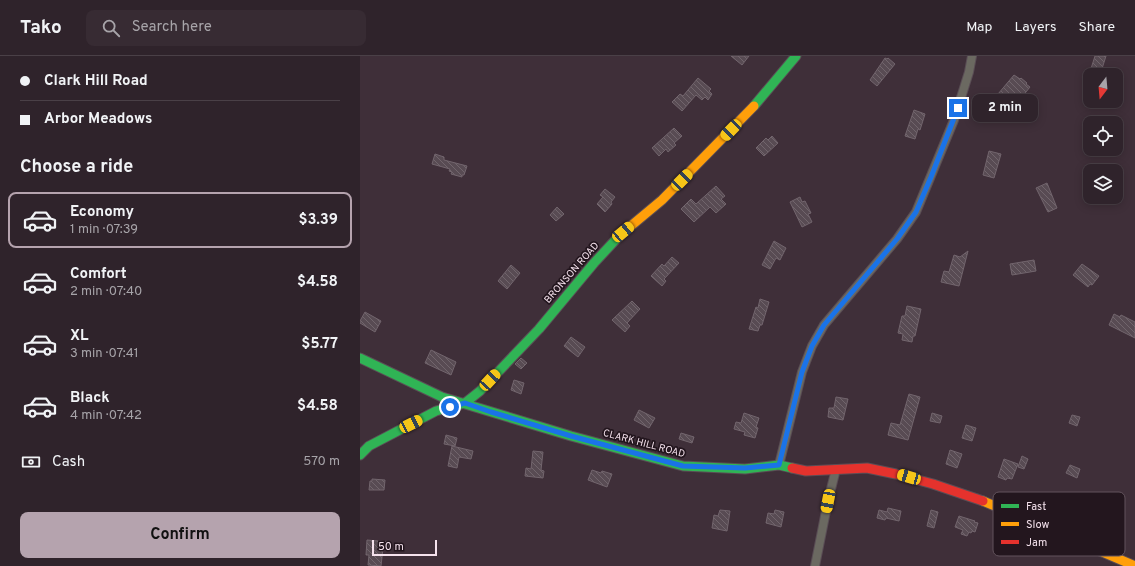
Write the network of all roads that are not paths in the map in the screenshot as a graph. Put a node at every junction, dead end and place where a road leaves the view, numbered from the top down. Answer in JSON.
{"nodes":[{"id":1,"x":796,"y":56,"type":"edge"},
{"id":2,"x":972,"y":56,"type":"edge"},
{"id":3,"x":360,"y":358,"type":"edge"},
{"id":4,"x":465,"y":403,"type":"junction"},
{"id":5,"x":360,"y":455,"type":"edge"},
{"id":6,"x":779,"y":465,"type":"junction"},
{"id":7,"x":836,"y":469,"type":"junction"},
{"id":8,"x":993,"y":505,"type":"edge"},
{"id":9,"x":1112,"y":556,"type":"edge"},
{"id":10,"x":815,"y":566,"type":"edge"},
{"id":11,"x":1135,"y":566,"type":"edge"}],
"edges":[{"from":1,"to":4,"type":"street","name":"BRONSON ROAD"},
{"from":2,"to":6,"type":"street"},
{"from":3,"to":4,"type":"street","name":"CLARK HILL ROAD"},
{"from":4,"to":5,"type":"street","name":"BRONSON ROAD"},
{"from":4,"to":6,"type":"street","name":"CLARK HILL ROAD"},
{"from":6,"to":7,"type":"street","name":"CLARK HILL ROAD"},
{"from":7,"to":8,"type":"street","name":"CLARK HILL ROAD"},
{"from":7,"to":10,"type":"street"},
{"from":9,"to":11,"type":"street","name":"CLARK HILL ROAD"}]}
